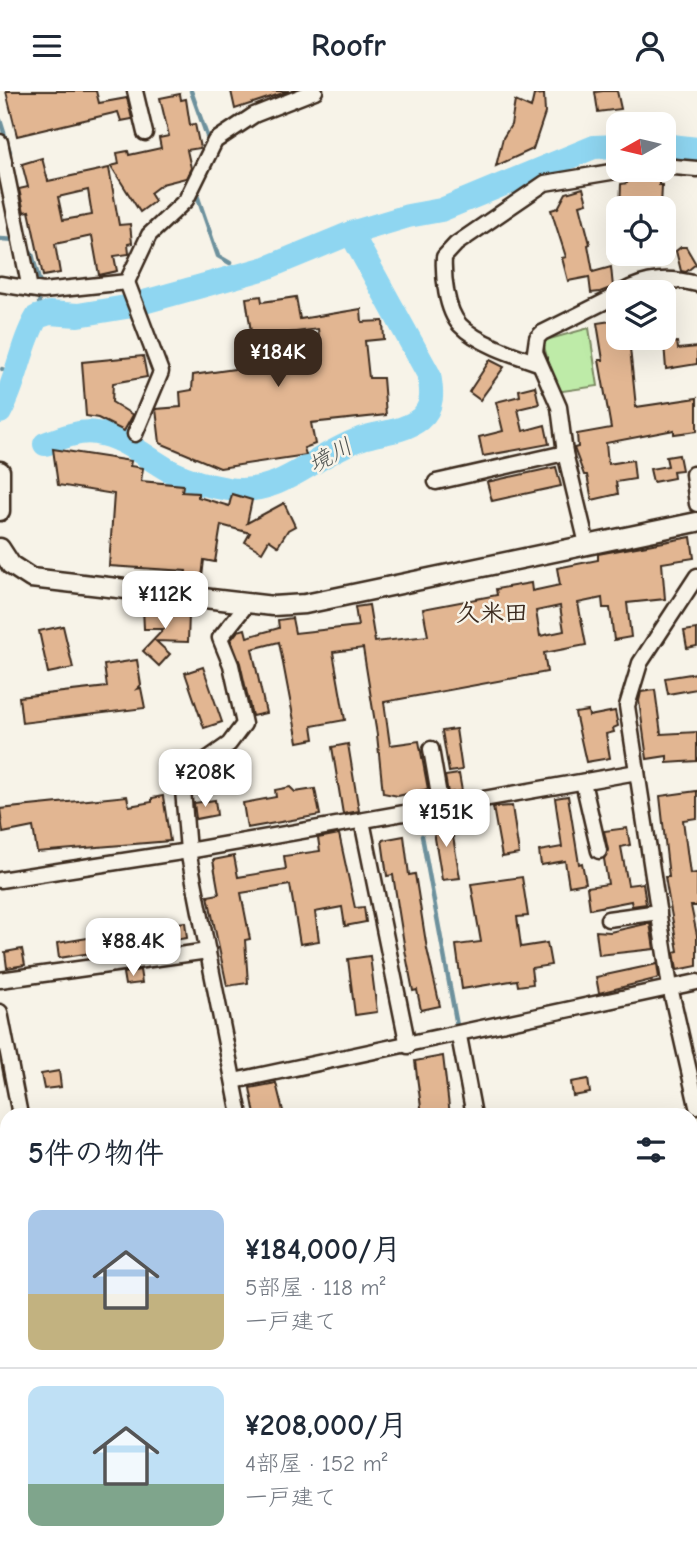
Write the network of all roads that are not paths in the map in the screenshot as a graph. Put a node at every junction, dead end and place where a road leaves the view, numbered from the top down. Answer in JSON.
{"nodes":[{"id":1,"x":135,"y":91,"type":"edge"},
{"id":2,"x":311,"y":92,"type":"edge"},
{"id":3,"x":145,"y":134,"type":"dead end"},
{"id":4,"x":0,"y":142,"type":"edge"},
{"id":5,"x":676,"y":167,"type":"edge"},
{"id":6,"x":697,"y":169,"type":"edge"},
{"id":7,"x":606,"y":173,"type":"edge"},
{"id":8,"x":649,"y":280,"type":"edge"},
{"id":9,"x":671,"y":280,"type":"edge"},
{"id":10,"x":676,"y":281,"type":"edge"},
{"id":11,"x":0,"y":284,"type":"edge"},
{"id":12,"x":697,"y":284,"type":"edge"},
{"id":13,"x":128,"y":285,"type":"junction"},
{"id":14,"x":30,"y":289,"type":"junction"},
{"id":15,"x":606,"y":300,"type":"edge"},
{"id":16,"x":538,"y":363,"type":"junction"},
{"id":17,"x":135,"y":434,"type":"dead end"},
{"id":18,"x":565,"y":453,"type":"junction"},
{"id":19,"x":0,"y":471,"type":"edge"},
{"id":20,"x":693,"y":474,"type":"dead end"},
{"id":21,"x":436,"y":482,"type":"dead end"},
{"id":22,"x":697,"y":504,"type":"edge"},
{"id":23,"x":0,"y":511,"type":"edge"},
{"id":24,"x":697,"y":522,"type":"edge"},
{"id":25,"x":587,"y":544,"type":"junction"},
{"id":26,"x":3,"y":560,"type":"edge"},
{"id":27,"x":697,"y":576,"type":"edge"},
{"id":28,"x":247,"y":604,"type":"junction"},
{"id":29,"x":431,"y":749,"type":"dead end"},
{"id":30,"x":637,"y":772,"type":"junction"},
{"id":31,"x":583,"y":782,"type":"junction"},
{"id":32,"x":441,"y":807,"type":"junction"},
{"id":33,"x":362,"y":821,"type":"junction"},
{"id":34,"x":188,"y":851,"type":"junction"},
{"id":35,"x":599,"y":851,"type":"dead end"},
{"id":36,"x":0,"y":880,"type":"edge"},
{"id":37,"x":659,"y":912,"type":"junction"},
{"id":38,"x":608,"y":919,"type":"dead end"},
{"id":39,"x":208,"y":951,"type":"junction"},
{"id":40,"x":0,"y":980,"type":"edge"},
{"id":41,"x":697,"y":982,"type":"edge"},
{"id":42,"x":670,"y":988,"type":"junction"},
{"id":43,"x":0,"y":1012,"type":"edge"},
{"id":44,"x":459,"y":1035,"type":"junction"},
{"id":45,"x":408,"y":1046,"type":"junction"},
{"id":46,"x":234,"y":1081,"type":"junction"},
{"id":47,"x":697,"y":1106,"type":"edge"},
{"id":48,"x":18,"y":1108,"type":"edge"},
{"id":49,"x":239,"y":1108,"type":"edge"},
{"id":50,"x":473,"y":1108,"type":"edge"}],
"edges":[{"from":1,"to":3,"type":"street"},
{"from":2,"to":13,"type":"street"},
{"from":4,"to":14,"type":"street"},
{"from":5,"to":6,"type":"street"},
{"from":7,"to":16,"type":"street"},
{"from":8,"to":9,"type":"street"},
{"from":10,"to":12,"type":"street"},
{"from":11,"to":14,"type":"street"},
{"from":13,"to":14,"type":"street"},
{"from":13,"to":17,"type":"street"},
{"from":15,"to":16,"type":"street"},
{"from":16,"to":18,"type":"street"},
{"from":18,"to":21,"type":"street"},
{"from":18,"to":25,"type":"street"},
{"from":19,"to":23,"type":"street"},
{"from":20,"to":22,"type":"street"},
{"from":24,"to":25,"type":"street"},
{"from":25,"to":28,"type":"street"},
{"from":26,"to":28,"type":"street"},
{"from":27,"to":30,"type":"street"},
{"from":28,"to":34,"type":"street"},
{"from":29,"to":32,"type":"street"},
{"from":30,"to":31,"type":"street"},
{"from":30,"to":37,"type":"street"},
{"from":31,"to":32,"type":"street"},
{"from":31,"to":35,"type":"street"},
{"from":32,"to":33,"type":"street"},
{"from":33,"to":34,"type":"street"},
{"from":33,"to":45,"type":"street"},
{"from":34,"to":36,"type":"street"},
{"from":34,"to":39,"type":"street"},
{"from":37,"to":38,"type":"street"},
{"from":37,"to":42,"type":"street"},
{"from":39,"to":40,"type":"street"},
{"from":39,"to":46,"type":"street"},
{"from":41,"to":42,"type":"street"},
{"from":42,"to":44,"type":"street"},
{"from":42,"to":47,"type":"street"},
{"from":43,"to":48,"type":"street"},
{"from":44,"to":45,"type":"street"},
{"from":44,"to":50,"type":"street"},
{"from":45,"to":46,"type":"street"},
{"from":46,"to":49,"type":"street"}]}
